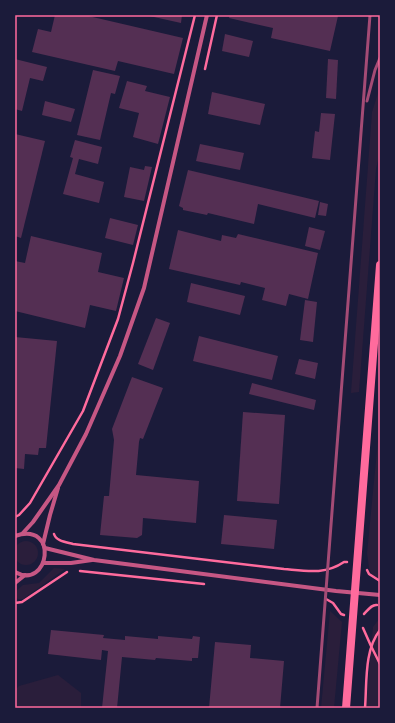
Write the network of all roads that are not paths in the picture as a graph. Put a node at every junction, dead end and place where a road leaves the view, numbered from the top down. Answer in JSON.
{"nodes":[{"id":1,"x":207,"y":15,"type":"edge"},
{"id":2,"x":380,"y":265,"type":"edge"},
{"id":3,"x":59,"y":485,"type":"junction"},
{"id":4,"x":22,"y":534,"type":"junction"},
{"id":5,"x":15,"y":536,"type":"edge"},
{"id":6,"x":44,"y":546,"type":"junction"},
{"id":7,"x":94,"y":560,"type":"junction"},
{"id":8,"x":43,"y":563,"type":"junction"},
{"id":9,"x":15,"y":572,"type":"edge"},
{"id":10,"x":25,"y":575,"type":"junction"},
{"id":11,"x":15,"y":583,"type":"edge"},
{"id":12,"x":355,"y":593,"type":"junction"},
{"id":13,"x":380,"y":595,"type":"edge"},
{"id":14,"x":346,"y":708,"type":"edge"}],
"edges":[{"from":1,"to":3,"type":"street"},
{"from":2,"to":12,"type":"main road"},
{"from":3,"to":4,"type":"street"},
{"from":3,"to":6,"type":"street"},
{"from":4,"to":5,"type":"street"},
{"from":4,"to":6,"type":"street"},
{"from":6,"to":7,"type":"street"},
{"from":6,"to":8,"type":"street"},
{"from":7,"to":8,"type":"street"},
{"from":7,"to":12,"type":"street"},
{"from":8,"to":10,"type":"street"},
{"from":9,"to":10,"type":"street"},
{"from":10,"to":11,"type":"street"},
{"from":12,"to":13,"type":"street"},
{"from":12,"to":14,"type":"main road"}]}
